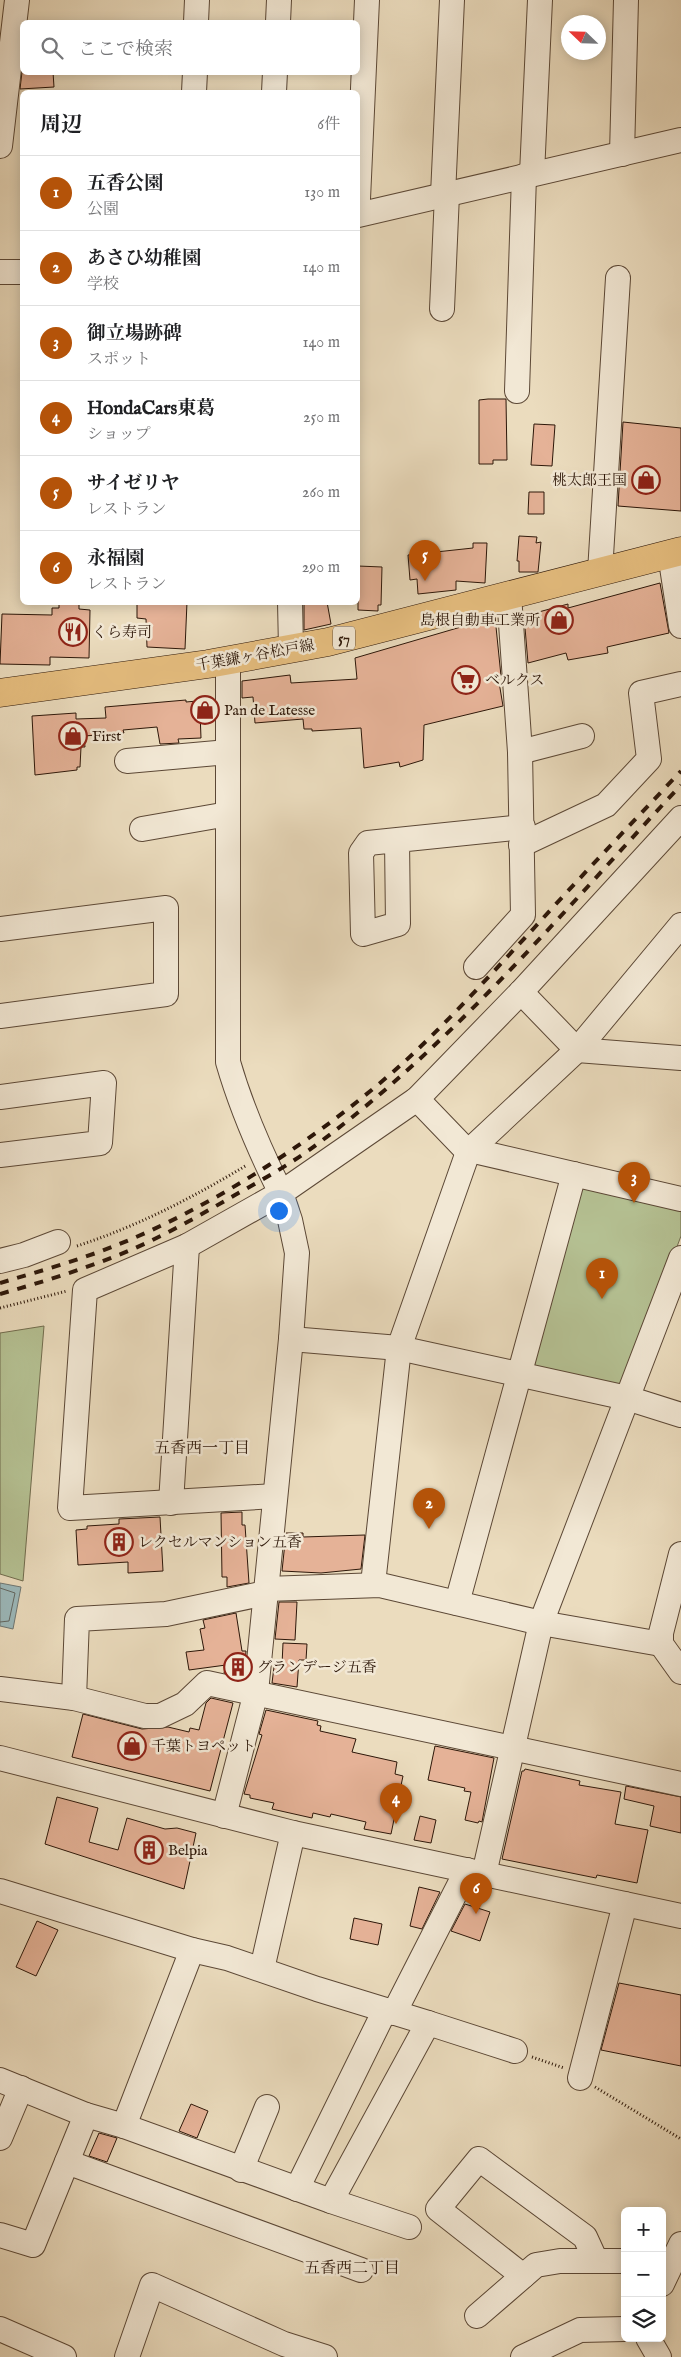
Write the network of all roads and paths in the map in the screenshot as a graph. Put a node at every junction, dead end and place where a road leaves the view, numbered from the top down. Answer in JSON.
{"nodes":[{"id":1,"x":197,"y":0,"type":"edge"},
{"id":2,"x":279,"y":0,"type":"edge"},
{"id":3,"x":367,"y":0,"type":"edge"},
{"id":4,"x":452,"y":0,"type":"edge"},
{"id":5,"x":540,"y":0,"type":"edge"},
{"id":6,"x":626,"y":0,"type":"edge"},
{"id":7,"x":10,"y":9,"type":"edge"},
{"id":8,"x":196,"y":20,"type":"edge"},
{"id":9,"x":278,"y":20,"type":"edge"},
{"id":10,"x":195,"y":75,"type":"edge"},
{"id":11,"x":275,"y":75,"type":"edge"},
{"id":12,"x":194,"y":90,"type":"edge"},
{"id":13,"x":274,"y":90,"type":"edge"},
{"id":14,"x":681,"y":140,"type":"edge"},
{"id":15,"x":0,"y":146,"type":"edge"},
{"id":16,"x":622,"y":154,"type":"junction"},
{"id":17,"x":360,"y":155,"type":"edge"},
{"id":18,"x":528,"y":175,"type":"junction"},
{"id":19,"x":444,"y":195,"type":"junction"},
{"id":20,"x":360,"y":215,"type":"edge"},
{"id":21,"x":0,"y":272,"type":"edge"},
{"id":22,"x":20,"y":272,"type":"edge"},
{"id":23,"x":618,"y":278,"type":"dead end"},
{"id":24,"x":442,"y":309,"type":"dead end"},
{"id":25,"x":517,"y":391,"type":"dead end"},
{"id":26,"x":675,"y":553,"type":"edge"},
{"id":27,"x":600,"y":572,"type":"junction"},
{"id":28,"x":509,"y":595,"type":"junction"},
{"id":29,"x":290,"y":605,"type":"edge"},
{"id":30,"x":681,"y":626,"type":"edge"},
{"id":31,"x":291,"y":648,"type":"junction"},
{"id":32,"x":228,"y":660,"type":"junction"},
{"id":33,"x":681,"y":684,"type":"edge"},
{"id":34,"x":0,"y":693,"type":"edge"},
{"id":35,"x":582,"y":736,"type":"dead end"},
{"id":36,"x":228,"y":752,"type":"junction"},
{"id":37,"x":520,"y":752,"type":"junction"},
{"id":38,"x":127,"y":761,"type":"dead end"},
{"id":39,"x":228,"y":814,"type":"junction"},
{"id":40,"x":681,"y":818,"type":"edge"},
{"id":41,"x":142,"y":829,"type":"dead end"},
{"id":42,"x":522,"y":836,"type":"junction"},
{"id":43,"x":397,"y":840,"type":"dead end"},
{"id":44,"x":681,"y":925,"type":"edge"},
{"id":45,"x":0,"y":928,"type":"edge"},
{"id":46,"x":476,"y":967,"type":"dead end"},
{"id":47,"x":522,"y":992,"type":"junction"},
{"id":48,"x":0,"y":1016,"type":"edge"},
{"id":49,"x":577,"y":1050,"type":"junction"},
{"id":50,"x":681,"y":1058,"type":"edge"},
{"id":51,"x":0,"y":1097,"type":"edge"},
{"id":52,"x":417,"y":1099,"type":"junction"},
{"id":53,"x":469,"y":1151,"type":"junction"},
{"id":54,"x":0,"y":1155,"type":"edge"},
{"id":55,"x":263,"y":1156,"type":"junction"},
{"id":56,"x":574,"y":1174,"type":"junction"},
{"id":57,"x":281,"y":1193,"type":"junction"},
{"id":58,"x":681,"y":1199,"type":"edge"},
{"id":59,"x":66,"y":1244,"type":"joint"},
{"id":60,"x":187,"y":1246,"type":"junction"},
{"id":61,"x":681,"y":1258,"type":"edge"},
{"id":62,"x":0,"y":1260,"type":"edge"},
{"id":63,"x":85,"y":1290,"type":"junction"},
{"id":64,"x":0,"y":1308,"type":"edge"},
{"id":65,"x":291,"y":1339,"type":"junction"},
{"id":66,"x":399,"y":1348,"type":"junction"},
{"id":67,"x":520,"y":1373,"type":"junction"},
{"id":68,"x":627,"y":1398,"type":"junction"},
{"id":69,"x":681,"y":1415,"type":"edge"},
{"id":70,"x":275,"y":1496,"type":"junction"},
{"id":71,"x":171,"y":1503,"type":"junction"},
{"id":72,"x":681,"y":1554,"type":"edge"},
{"id":73,"x":374,"y":1584,"type":"junction"},
{"id":74,"x":266,"y":1591,"type":"junction"},
{"id":75,"x":457,"y":1603,"type":"junction"},
{"id":76,"x":541,"y":1623,"type":"junction"},
{"id":77,"x":661,"y":1644,"type":"junction"},
{"id":78,"x":681,"y":1672,"type":"edge"},
{"id":79,"x":0,"y":1689,"type":"edge"},
{"id":80,"x":256,"y":1692,"type":"junction"},
{"id":81,"x":74,"y":1698,"type":"junction"},
{"id":82,"x":512,"y":1747,"type":"junction"},
{"id":83,"x":0,"y":1758,"type":"edge"},
{"id":84,"x":681,"y":1784,"type":"edge"},
{"id":85,"x":224,"y":1816,"type":"junction"},
{"id":86,"x":293,"y":1833,"type":"junction"},
{"id":87,"x":476,"y":1872,"type":"junction"},
{"id":88,"x":0,"y":1891,"type":"edge"},
{"id":89,"x":625,"y":1904,"type":"junction"},
{"id":90,"x":681,"y":1916,"type":"edge"},
{"id":91,"x":192,"y":1950,"type":"junction"},
{"id":92,"x":262,"y":1969,"type":"junction"},
{"id":93,"x":390,"y":2011,"type":"junction"},
{"id":94,"x":428,"y":2023,"type":"junction"},
{"id":95,"x":515,"y":2051,"type":"joint"},
{"id":96,"x":580,"y":2078,"type":"junction"},
{"id":97,"x":10,"y":2084,"type":"edge"},
{"id":98,"x":268,"y":2107,"type":"dead end"},
{"id":99,"x":86,"y":2115,"type":"junction"},
{"id":100,"x":124,"y":2126,"type":"junction"},
{"id":101,"x":0,"y":2138,"type":"edge"},
{"id":102,"x":681,"y":2139,"type":"edge"},
{"id":103,"x":68,"y":2162,"type":"junction"},
{"id":104,"x":241,"y":2170,"type":"junction"},
{"id":105,"x":297,"y":2189,"type":"junction"},
{"id":106,"x":331,"y":2201,"type":"junction"},
{"id":107,"x":409,"y":2227,"type":"dead end"},
{"id":108,"x":0,"y":2234,"type":"edge"},
{"id":109,"x":671,"y":2256,"type":"edge"},
{"id":110,"x":596,"y":2261,"type":"junction"},
{"id":111,"x":621,"y":2262,"type":"edge"},
{"id":112,"x":361,"y":2270,"type":"dead end"},
{"id":113,"x":666,"y":2272,"type":"edge"},
{"id":114,"x":523,"y":2276,"type":"junction"},
{"id":115,"x":477,"y":2316,"type":"dead end"},
{"id":116,"x":0,"y":2329,"type":"edge"},
{"id":117,"x":621,"y":2329,"type":"edge"},
{"id":118,"x":651,"y":2342,"type":"edge"},
{"id":119,"x":282,"y":2350,"type":"edge"},
{"id":120,"x":64,"y":2357,"type":"edge"},
{"id":121,"x":127,"y":2357,"type":"edge"},
{"id":122,"x":325,"y":2357,"type":"edge"},
{"id":123,"x":523,"y":2357,"type":"edge"},
{"id":124,"x":660,"y":2357,"type":"edge"}],
"edges":[{"from":1,"to":8,"type":"street"},
{"from":2,"to":9,"type":"street"},
{"from":3,"to":17,"type":"street"},
{"from":4,"to":19,"type":"street"},
{"from":5,"to":18,"type":"street"},
{"from":6,"to":16,"type":"street"},
{"from":7,"to":15,"type":"street"},
{"from":10,"to":12,"type":"street"},
{"from":11,"to":13,"type":"street"},
{"from":14,"to":16,"type":"street"},
{"from":16,"to":18,"type":"street"},
{"from":18,"to":19,"type":"street"},
{"from":18,"to":25,"type":"street"},
{"from":19,"to":20,"type":"street"},
{"from":19,"to":24,"type":"street"},
{"from":21,"to":22,"type":"street"},
{"from":23,"to":27,"type":"street"},
{"from":26,"to":27,"type":"main road","name":"千葉鎌ヶ谷松戸線","number":"57"},
{"from":26,"to":30,"type":"street"},
{"from":27,"to":28,"type":"main road","name":"千葉鎌ヶ谷松戸線","number":"57"},
{"from":28,"to":31,"type":"main road","name":"千葉鎌ヶ谷松戸線","number":"57"},
{"from":28,"to":37,"type":"street"},
{"from":29,"to":31,"type":"street"},
{"from":31,"to":32,"type":"main road","name":"千葉鎌ヶ谷松戸線","number":"57"},
{"from":32,"to":34,"type":"main road","name":"千葉鎌ヶ谷松戸線","number":"57"},
{"from":32,"to":36,"type":"street"},
{"from":33,"to":42,"type":"street"},
{"from":35,"to":37,"type":"street"},
{"from":36,"to":38,"type":"street"},
{"from":36,"to":39,"type":"street"},
{"from":37,"to":42,"type":"street"},
{"from":39,"to":41,"type":"street"},
{"from":39,"to":55,"type":"street"},
{"from":40,"to":47,"type":"street"},
{"from":42,"to":43,"type":"street"},
{"from":42,"to":46,"type":"street"},
{"from":44,"to":49,"type":"street"},
{"from":45,"to":48,"type":"street"},
{"from":47,"to":49,"type":"street"},
{"from":47,"to":52,"type":"street"},
{"from":49,"to":50,"type":"street"},
{"from":49,"to":53,"type":"street"},
{"from":51,"to":54,"type":"street"},
{"from":52,"to":53,"type":"street"},
{"from":52,"to":57,"type":"street"},
{"from":53,"to":56,"type":"street"},
{"from":53,"to":66,"type":"street"},
{"from":55,"to":57,"type":"street"},
{"from":55,"to":59,"type":"path"},
{"from":56,"to":58,"type":"street"},
{"from":56,"to":67,"type":"street"},
{"from":57,"to":60,"type":"street"},
{"from":57,"to":65,"type":"street"},
{"from":59,"to":62,"type":"street"},
{"from":60,"to":63,"type":"street"},
{"from":60,"to":71,"type":"street"},
{"from":61,"to":68,"type":"street"},
{"from":63,"to":64,"type":"path"},
{"from":63,"to":71,"type":"street"},
{"from":65,"to":66,"type":"street"},
{"from":65,"to":70,"type":"street"},
{"from":66,"to":67,"type":"street"},
{"from":66,"to":73,"type":"street"},
{"from":67,"to":68,"type":"street"},
{"from":67,"to":75,"type":"street"},
{"from":68,"to":69,"type":"street"},
{"from":68,"to":76,"type":"street"},
{"from":70,"to":71,"type":"street"},
{"from":70,"to":74,"type":"street"},
{"from":72,"to":77,"type":"street"},
{"from":73,"to":74,"type":"street"},
{"from":73,"to":75,"type":"street"},
{"from":74,"to":80,"type":"street"},
{"from":74,"to":81,"type":"street"},
{"from":75,"to":76,"type":"street"},
{"from":76,"to":77,"type":"street"},
{"from":76,"to":82,"type":"street"},
{"from":77,"to":78,"type":"street"},
{"from":79,"to":81,"type":"street"},
{"from":80,"to":81,"type":"street"},
{"from":80,"to":82,"type":"street"},
{"from":80,"to":85,"type":"street"},
{"from":82,"to":84,"type":"street"},
{"from":82,"to":87,"type":"street"},
{"from":83,"to":85,"type":"street"},
{"from":85,"to":86,"type":"street"},
{"from":86,"to":87,"type":"street"},
{"from":86,"to":92,"type":"street"},
{"from":87,"to":89,"type":"street"},
{"from":87,"to":93,"type":"street"},
{"from":88,"to":91,"type":"street"},
{"from":89,"to":90,"type":"street"},
{"from":89,"to":96,"type":"street"},
{"from":91,"to":92,"type":"street"},
{"from":91,"to":100,"type":"street"},
{"from":92,"to":93,"type":"street"},
{"from":93,"to":94,"type":"street"},
{"from":93,"to":105,"type":"street"},
{"from":94,"to":95,"type":"street"},
{"from":94,"to":106,"type":"street"},
{"from":95,"to":96,"type":"path"},
{"from":96,"to":102,"type":"path"},
{"from":97,"to":99,"type":"street"},
{"from":97,"to":101,"type":"street"},
{"from":98,"to":104,"type":"street"},
{"from":99,"to":100,"type":"street"},
{"from":99,"to":103,"type":"street"},
{"from":100,"to":104,"type":"street"},
{"from":103,"to":108,"type":"street"},
{"from":103,"to":112,"type":"street"},
{"from":104,"to":105,"type":"street"},
{"from":105,"to":106,"type":"street"},
{"from":106,"to":107,"type":"street"},
{"from":109,"to":113,"type":"street"},
{"from":110,"to":111,"type":"street"},
{"from":110,"to":114,"type":"street"},
{"from":110,"to":114,"type":"street"},
{"from":114,"to":115,"type":"street"},
{"from":116,"to":120,"type":"street"},
{"from":117,"to":123,"type":"street"},
{"from":118,"to":124,"type":"street"},
{"from":119,"to":121,"type":"street"},
{"from":119,"to":122,"type":"street"}]}
